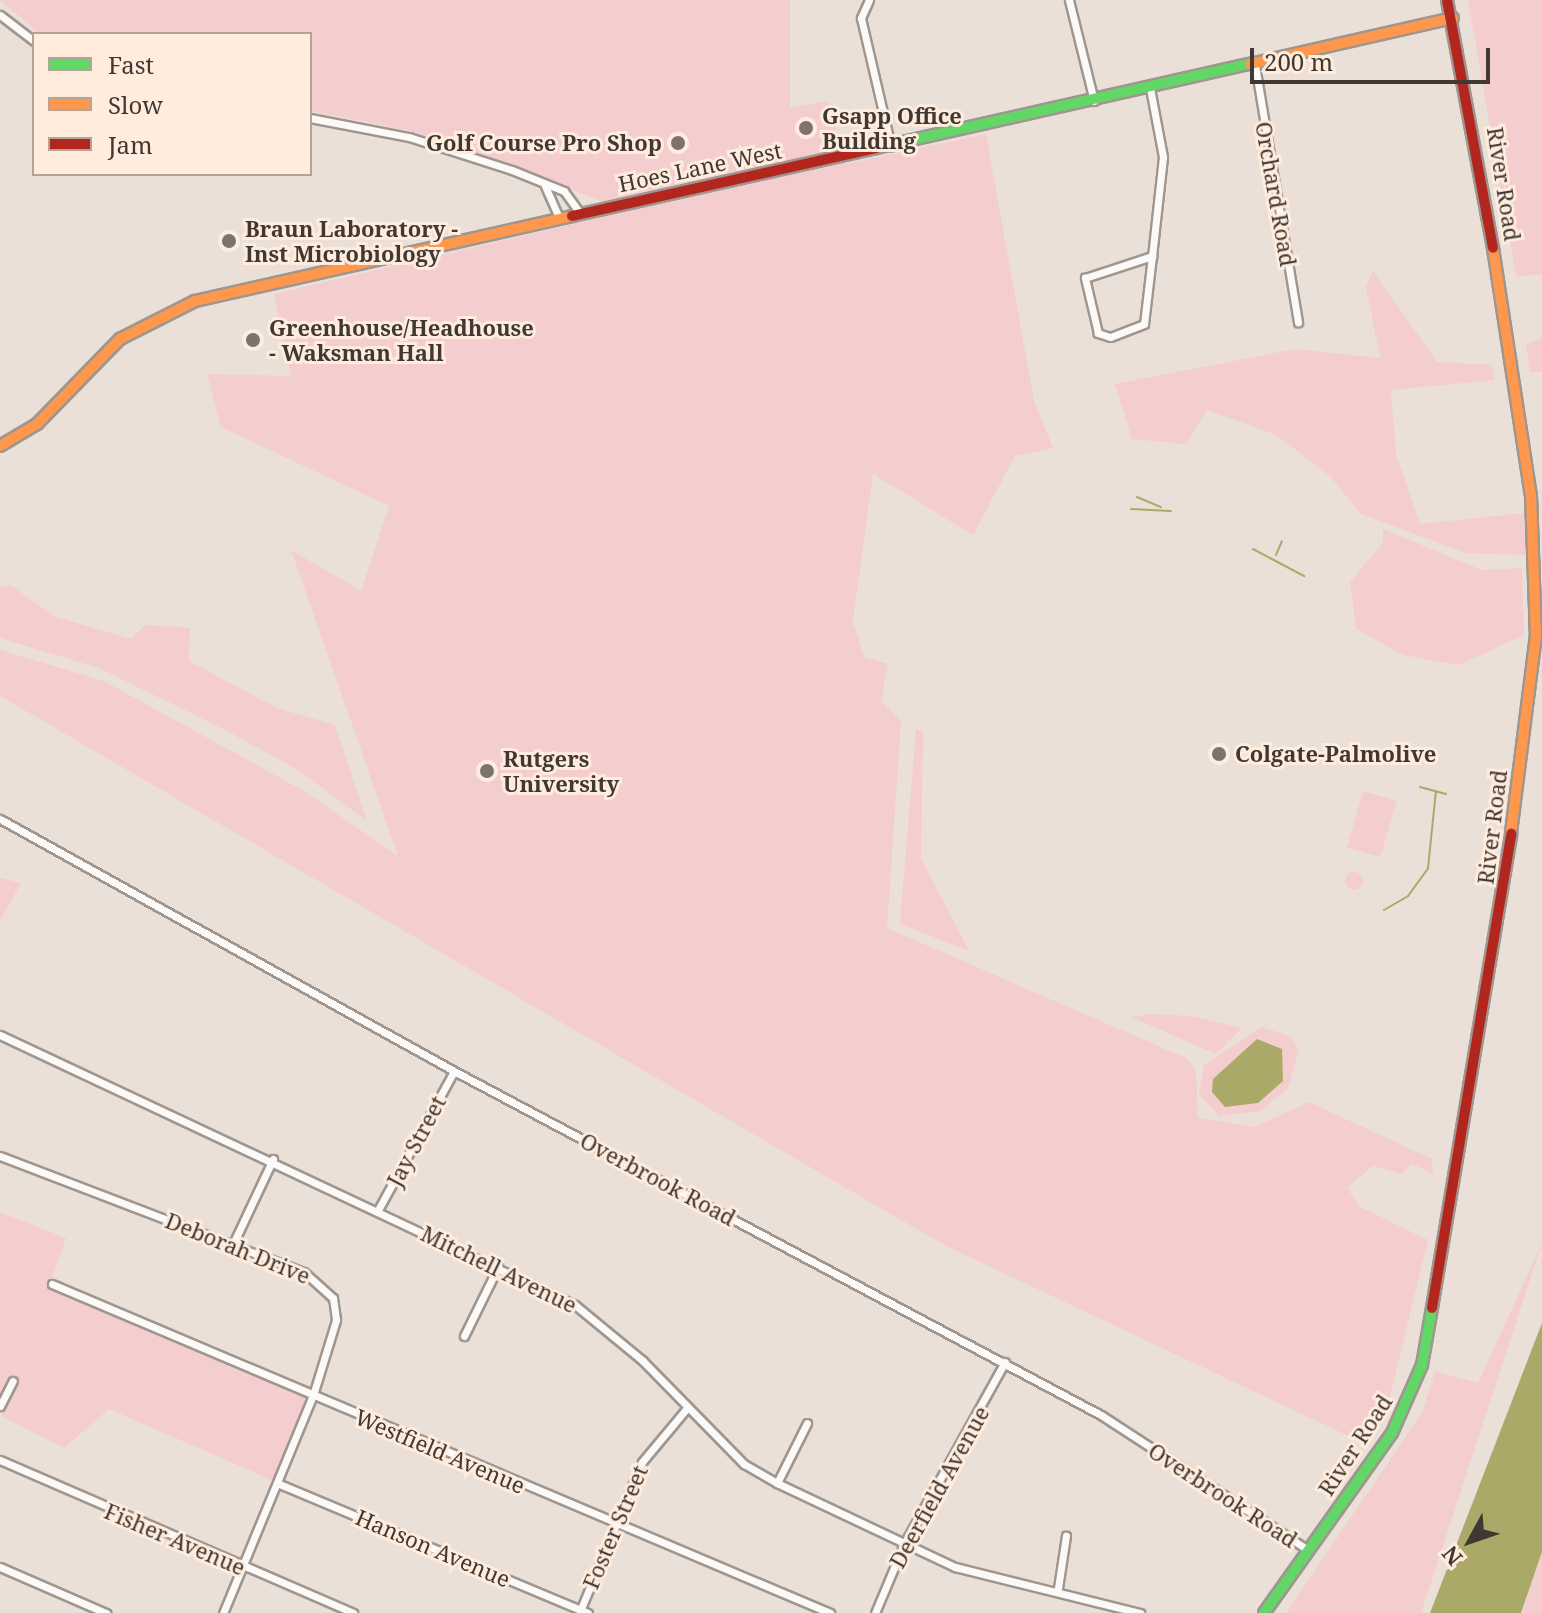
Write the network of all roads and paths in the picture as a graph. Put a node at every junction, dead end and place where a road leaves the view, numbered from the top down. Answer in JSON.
{"nodes":[{"id":1,"x":869,"y":0,"type":"edge"},
{"id":2,"x":1069,"y":0,"type":"edge"},
{"id":3,"x":1447,"y":0,"type":"edge"},
{"id":4,"x":0,"y":15,"type":"edge"},
{"id":5,"x":1453,"y":18,"type":"junction"},
{"id":6,"x":32,"y":39,"type":"edge"},
{"id":7,"x":1255,"y":65,"type":"junction"},
{"id":8,"x":1150,"y":88,"type":"junction"},
{"id":9,"x":1094,"y":101,"type":"junction"},
{"id":10,"x":312,"y":118,"type":"edge"},
{"id":11,"x":891,"y":147,"type":"junction"},
{"id":12,"x":544,"y":184,"type":"junction"},
{"id":13,"x":580,"y":213,"type":"junction"},
{"id":14,"x":559,"y":217,"type":"junction"},
{"id":15,"x":1152,"y":256,"type":"junction"},
{"id":16,"x":1298,"y":322,"type":"dead end"},
{"id":17,"x":0,"y":446,"type":"edge"},
{"id":18,"x":1540,"y":598,"type":"edge"},
{"id":19,"x":0,"y":819,"type":"edge"},
{"id":20,"x":0,"y":1035,"type":"edge"},
{"id":21,"x":454,"y":1071,"type":"junction"},
{"id":22,"x":0,"y":1156,"type":"edge"},
{"id":23,"x":273,"y":1159,"type":"junction"},
{"id":24,"x":378,"y":1210,"type":"junction"},
{"id":25,"x":233,"y":1244,"type":"junction"},
{"id":26,"x":498,"y":1267,"type":"junction"},
{"id":27,"x":52,"y":1284,"type":"dead end"},
{"id":28,"x":464,"y":1336,"type":"dead end"},
{"id":29,"x":1005,"y":1362,"type":"junction"},
{"id":30,"x":13,"y":1381,"type":"dead end"},
{"id":31,"x":312,"y":1397,"type":"junction"},
{"id":32,"x":0,"y":1406,"type":"edge"},
{"id":33,"x":687,"y":1408,"type":"junction"},
{"id":34,"x":807,"y":1423,"type":"dead end"},
{"id":35,"x":0,"y":1460,"type":"edge"},
{"id":36,"x":277,"y":1483,"type":"junction"},
{"id":37,"x":777,"y":1483,"type":"junction"},
{"id":38,"x":616,"y":1525,"type":"junction"},
{"id":39,"x":1066,"y":1536,"type":"dead end"},
{"id":40,"x":904,"y":1544,"type":"junction"},
{"id":41,"x":1308,"y":1550,"type":"junction"},
{"id":42,"x":0,"y":1567,"type":"edge"},
{"id":43,"x":242,"y":1567,"type":"junction"},
{"id":44,"x":1058,"y":1588,"type":"junction"},
{"id":45,"x":583,"y":1612,"type":"edge"},
{"id":46,"x":106,"y":1613,"type":"edge"},
{"id":47,"x":223,"y":1613,"type":"edge"},
{"id":48,"x":353,"y":1613,"type":"edge"},
{"id":49,"x":830,"y":1613,"type":"edge"},
{"id":50,"x":875,"y":1613,"type":"edge"},
{"id":51,"x":1140,"y":1613,"type":"edge"},
{"id":52,"x":1264,"y":1613,"type":"edge"}],
"edges":[{"from":1,"to":11,"type":"street"},
{"from":2,"to":9,"type":"street"},
{"from":3,"to":5,"type":"main road","name":"River Road"},
{"from":4,"to":6,"type":"street"},
{"from":5,"to":7,"type":"main road","name":"Hoes Lane West"},
{"from":5,"to":18,"type":"main road","name":"River Road"},
{"from":7,"to":8,"type":"main road","name":"Hoes Lane West"},
{"from":7,"to":16,"type":"street","name":"Orchard Road"},
{"from":8,"to":9,"type":"main road","name":"Hoes Lane West"},
{"from":8,"to":15,"type":"street"},
{"from":9,"to":11,"type":"main road","name":"Hoes Lane West"},
{"from":10,"to":12,"type":"street"},
{"from":11,"to":13,"type":"main road","name":"Hoes Lane West"},
{"from":12,"to":13,"type":"street"},
{"from":12,"to":14,"type":"street"},
{"from":13,"to":14,"type":"main road","name":"Hoes Lane West"},
{"from":14,"to":17,"type":"main road","name":"Hoes Lane West"},
{"from":15,"to":15,"type":"street"},
{"from":18,"to":41,"type":"main road","name":"River Road"},
{"from":19,"to":21,"type":"street","name":"Overbrook Road"},
{"from":20,"to":23,"type":"street","name":"Mitchell Avenue"},
{"from":21,"to":24,"type":"street","name":"Jay Street"},
{"from":21,"to":29,"type":"street","name":"Overbrook Road"},
{"from":22,"to":25,"type":"street","name":"Deborah Drive"},
{"from":23,"to":24,"type":"street","name":"Mitchell Avenue"},
{"from":23,"to":25,"type":"street"},
{"from":24,"to":26,"type":"street","name":"Mitchell Avenue"},
{"from":25,"to":31,"type":"street","name":"Deborah Drive"},
{"from":26,"to":28,"type":"street"},
{"from":26,"to":33,"type":"street","name":"Mitchell Avenue"},
{"from":27,"to":31,"type":"street","name":"Westfield Avenue"},
{"from":29,"to":40,"type":"street","name":"Deerfield Avenue"},
{"from":29,"to":41,"type":"street","name":"Overbrook Road"},
{"from":30,"to":32,"type":"street"},
{"from":31,"to":36,"type":"street","name":"Deborah Drive"},
{"from":31,"to":38,"type":"street","name":"Westfield Avenue"},
{"from":33,"to":37,"type":"street","name":"Mitchell Avenue"},
{"from":33,"to":38,"type":"street","name":"Foster Street"},
{"from":34,"to":37,"type":"street"},
{"from":35,"to":43,"type":"street","name":"Fisher Avenue"},
{"from":36,"to":43,"type":"street","name":"Deborah Drive"},
{"from":36,"to":45,"type":"street","name":"Hanson Avenue"},
{"from":37,"to":40,"type":"street","name":"Mitchell Avenue"},
{"from":38,"to":45,"type":"street","name":"Foster Street"},
{"from":38,"to":49,"type":"street","name":"Westfield Avenue"},
{"from":39,"to":44,"type":"street"},
{"from":40,"to":44,"type":"street","name":"Mitchell Avenue"},
{"from":40,"to":50,"type":"street","name":"Deerfield Avenue"},
{"from":41,"to":52,"type":"main road","name":"River Road"},
{"from":42,"to":46,"type":"street"},
{"from":43,"to":47,"type":"street","name":"Deborah Drive"},
{"from":43,"to":48,"type":"street","name":"Fisher Avenue"},
{"from":44,"to":51,"type":"street","name":"Mitchell Avenue"}]}
